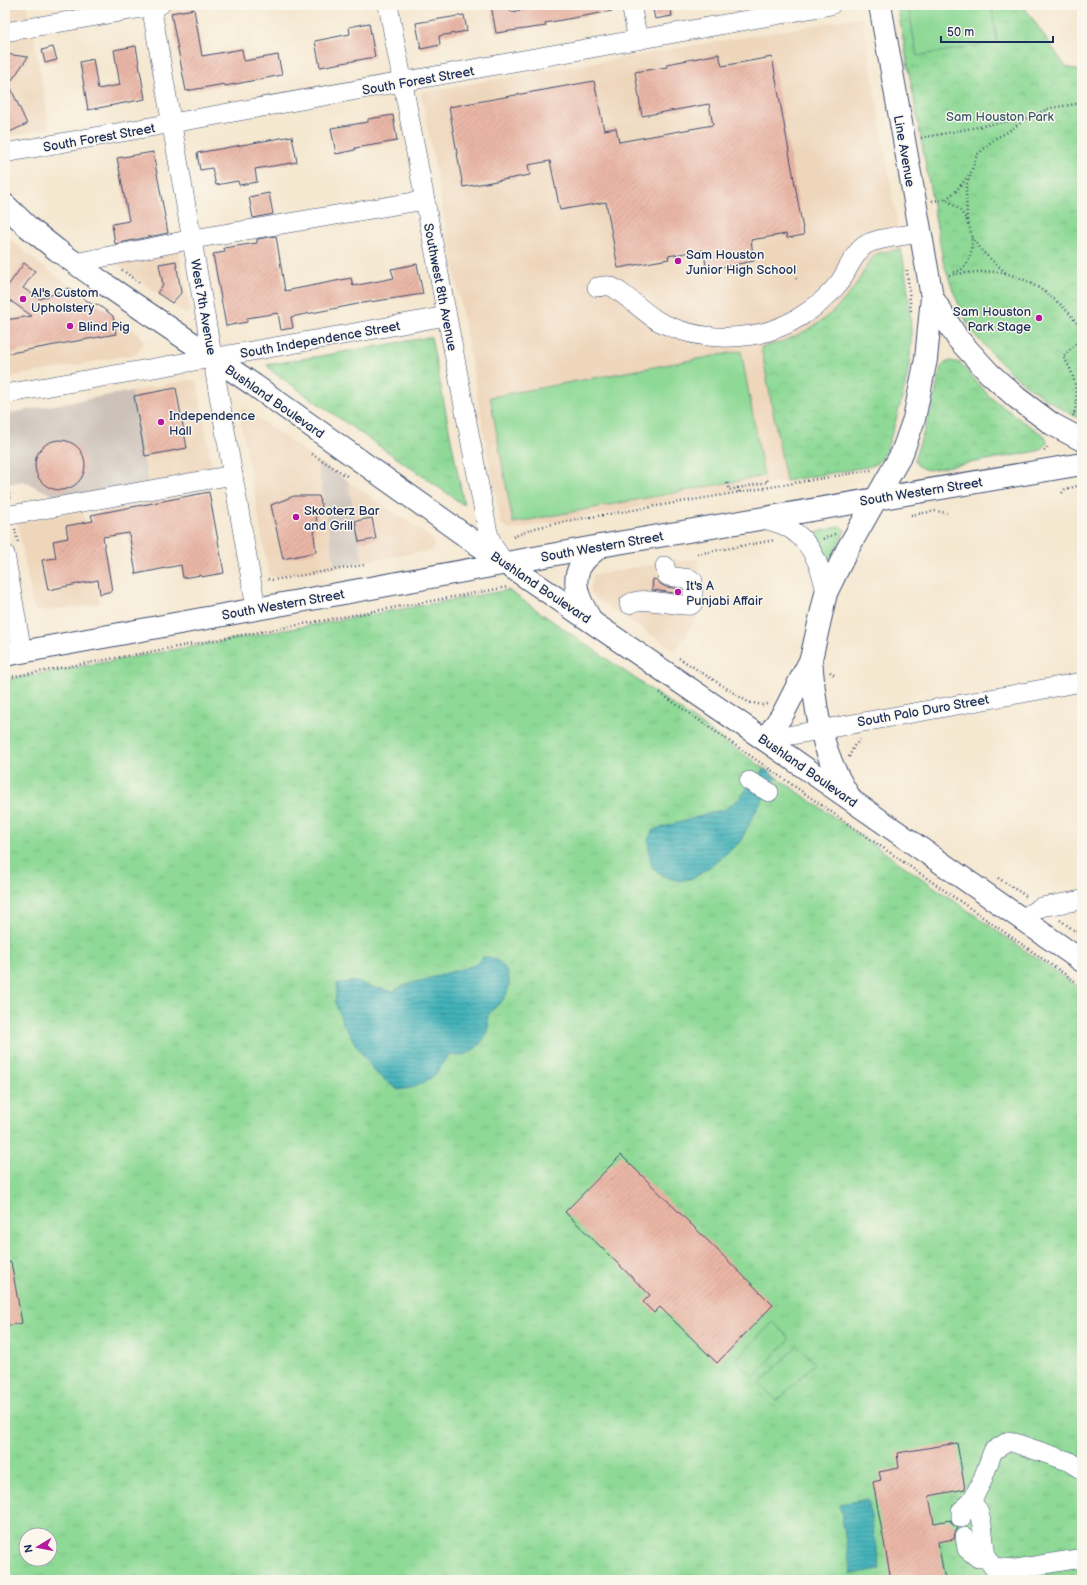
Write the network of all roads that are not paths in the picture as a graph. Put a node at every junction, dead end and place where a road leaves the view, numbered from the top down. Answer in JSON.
{"nodes":[{"id":1,"x":388,"y":5,"type":"edge"},
{"id":2,"x":631,"y":5,"type":"edge"},
{"id":3,"x":831,"y":5,"type":"edge"},
{"id":4,"x":880,"y":5,"type":"edge"},
{"id":5,"x":154,"y":6,"type":"edge"},
{"id":6,"x":5,"y":32,"type":"edge"},
{"id":7,"x":638,"y":40,"type":"junction"},
{"id":8,"x":402,"y":82,"type":"junction"},
{"id":9,"x":172,"y":124,"type":"junction"},
{"id":10,"x":5,"y":153,"type":"edge"},
{"id":11,"x":425,"y":200,"type":"junction"},
{"id":12,"x":5,"y":205,"type":"edge"},
{"id":13,"x":920,"y":233,"type":"junction"},
{"id":14,"x":193,"y":239,"type":"junction"},
{"id":15,"x":75,"y":263,"type":"junction"},
{"id":16,"x":597,"y":287,"type":"dead end"},
{"id":17,"x":932,"y":297,"type":"junction"},
{"id":18,"x":446,"y":316,"type":"junction"},
{"id":19,"x":213,"y":358,"type":"junction"},
{"id":20,"x":5,"y":394,"type":"edge"},
{"id":21,"x":1082,"y":440,"type":"edge"},
{"id":22,"x":1082,"y":464,"type":"edge"},
{"id":23,"x":233,"y":474,"type":"junction"},
{"id":24,"x":877,"y":499,"type":"junction"},
{"id":25,"x":5,"y":516,"type":"edge"},
{"id":26,"x":760,"y":518,"type":"junction"},
{"id":27,"x":600,"y":546,"type":"junction"},
{"id":28,"x":5,"y":554,"type":"edge"},
{"id":29,"x":506,"y":563,"type":"junction"},
{"id":30,"x":665,"y":566,"type":"dead end"},
{"id":31,"x":826,"y":593,"type":"junction"},
{"id":32,"x":629,"y":604,"type":"dead end"},
{"id":33,"x":256,"y":608,"type":"junction"},
{"id":34,"x":593,"y":622,"type":"junction"},
{"id":35,"x":14,"y":653,"type":"edge"},
{"id":36,"x":811,"y":659,"type":"junction"},
{"id":37,"x":1082,"y":682,"type":"edge"},
{"id":38,"x":820,"y":730,"type":"junction"},
{"id":39,"x":765,"y":740,"type":"junction"},
{"id":40,"x":749,"y":781,"type":"dead end"},
{"id":41,"x":769,"y":792,"type":"dead end"},
{"id":42,"x":852,"y":802,"type":"junction"},
{"id":43,"x":1082,"y":900,"type":"edge"},
{"id":44,"x":1022,"y":919,"type":"junction"},
{"id":45,"x":1082,"y":961,"type":"edge"},
{"id":46,"x":1082,"y":1470,"type":"edge"},
{"id":47,"x":971,"y":1502,"type":"junction"},
{"id":48,"x":961,"y":1518,"type":"dead end"},
{"id":49,"x":965,"y":1537,"type":"dead end"},
{"id":50,"x":986,"y":1557,"type":"junction"},
{"id":51,"x":1082,"y":1558,"type":"edge"}],
"edges":[{"from":1,"to":8,"type":"street","name":"Southwest 8th Avenue"},
{"from":2,"to":7,"type":"street"},
{"from":3,"to":7,"type":"street","name":"South Forest Street"},
{"from":4,"to":13,"type":"main road","name":"Line Avenue"},
{"from":5,"to":6,"type":"street"},
{"from":5,"to":9,"type":"street","name":"West 7th Avenue"},
{"from":7,"to":8,"type":"street","name":"South Forest Street"},
{"from":8,"to":9,"type":"street","name":"South Forest Street"},
{"from":8,"to":11,"type":"street","name":"Southwest 8th Avenue"},
{"from":9,"to":10,"type":"street","name":"South Forest Street"},
{"from":9,"to":14,"type":"street","name":"West 7th Avenue"},
{"from":11,"to":14,"type":"street"},
{"from":11,"to":18,"type":"street","name":"Southwest 8th Avenue"},
{"from":12,"to":15,"type":"main road","name":"Bushland Boulevard"},
{"from":13,"to":16,"type":"street"},
{"from":13,"to":17,"type":"main road","name":"Line Avenue"},
{"from":14,"to":15,"type":"street"},
{"from":14,"to":19,"type":"street","name":"West 7th Avenue"},
{"from":15,"to":19,"type":"main road","name":"Bushland Boulevard"},
{"from":17,"to":21,"type":"main road","name":"Line Avenue"},
{"from":17,"to":24,"type":"main road","name":"Line Avenue"},
{"from":18,"to":19,"type":"street","name":"South Independence Street"},
{"from":18,"to":29,"type":"street","name":"Southwest 8th Avenue"},
{"from":19,"to":20,"type":"street","name":"South Independence Street"},
{"from":19,"to":23,"type":"street","name":"West 7th Avenue"},
{"from":19,"to":29,"type":"main road","name":"Bushland Boulevard"},
{"from":22,"to":24,"type":"main road","name":"South Western Street"},
{"from":23,"to":25,"type":"street"},
{"from":23,"to":33,"type":"street","name":"West 7th Avenue"},
{"from":24,"to":26,"type":"main road","name":"South Western Street"},
{"from":24,"to":31,"type":"main road","name":"Line Avenue"},
{"from":26,"to":27,"type":"main road","name":"South Western Street"},
{"from":26,"to":31,"type":"street"},
{"from":27,"to":29,"type":"main road","name":"South Western Street"},
{"from":27,"to":34,"type":"main road"},
{"from":28,"to":35,"type":"street"},
{"from":29,"to":33,"type":"main road","name":"South Western Street"},
{"from":29,"to":34,"type":"main road","name":"Bushland Boulevard"},
{"from":30,"to":32,"type":"street"},
{"from":31,"to":36,"type":"main road","name":"Line Avenue"},
{"from":33,"to":35,"type":"main road","name":"South Western Street"},
{"from":34,"to":39,"type":"main road","name":"Bushland Boulevard"},
{"from":36,"to":38,"type":"main road"},
{"from":36,"to":39,"type":"main road"},
{"from":37,"to":38,"type":"street","name":"South Palo Duro Street"},
{"from":38,"to":39,"type":"street","name":"South Palo Duro Street"},
{"from":38,"to":42,"type":"main road"},
{"from":39,"to":42,"type":"main road","name":"Bushland Boulevard"},
{"from":40,"to":41,"type":"street"},
{"from":42,"to":44,"type":"main road","name":"Bushland Boulevard"},
{"from":43,"to":44,"type":"street"},
{"from":44,"to":45,"type":"main road","name":"Bushland Boulevard"},
{"from":46,"to":47,"type":"street"},
{"from":47,"to":48,"type":"street"},
{"from":47,"to":50,"type":"street"},
{"from":49,"to":50,"type":"street"},
{"from":50,"to":51,"type":"street"}]}
